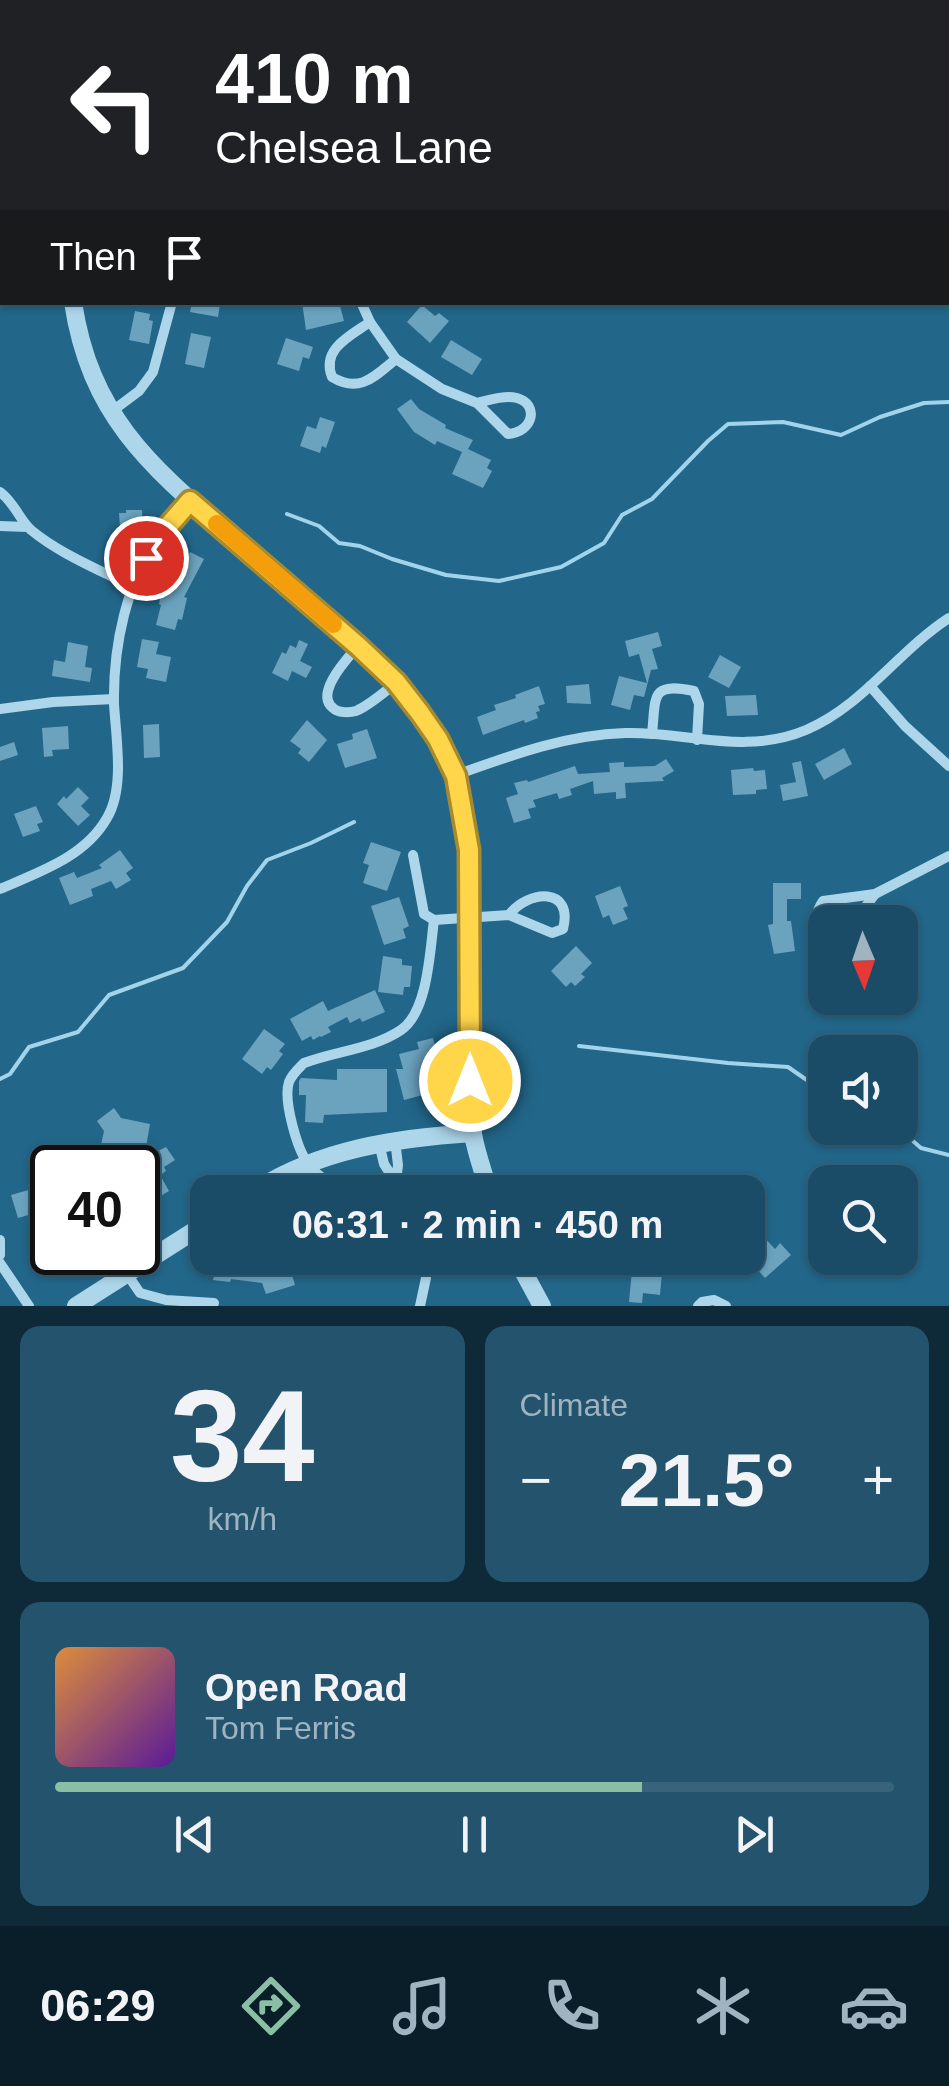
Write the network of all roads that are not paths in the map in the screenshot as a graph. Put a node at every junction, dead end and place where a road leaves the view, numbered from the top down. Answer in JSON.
{"nodes":[{"id":1,"x":73,"y":305,"type":"edge"},
{"id":2,"x":171,"y":305,"type":"edge"},
{"id":3,"x":362,"y":305,"type":"edge"},
{"id":4,"x":370,"y":322,"type":"junction"},
{"id":5,"x":396,"y":359,"type":"junction"},
{"id":6,"x":477,"y":403,"type":"junction"},
{"id":7,"x":111,"y":412,"type":"junction"},
{"id":8,"x":0,"y":492,"type":"edge"},
{"id":9,"x":190,"y":501,"type":"junction"},
{"id":10,"x":0,"y":526,"type":"edge"},
{"id":11,"x":27,"y":527,"type":"junction"},
{"id":12,"x":131,"y":586,"type":"junction"},
{"id":13,"x":949,"y":618,"type":"edge"},
{"id":14,"x":358,"y":646,"type":"junction"},
{"id":15,"x":396,"y":682,"type":"junction"},
{"id":16,"x":870,"y":686,"type":"junction"},
{"id":17,"x":114,"y":699,"type":"junction"},
{"id":18,"x":0,"y":709,"type":"edge"},
{"id":19,"x":652,"y":734,"type":"junction"},
{"id":20,"x":697,"y":740,"type":"junction"},
{"id":21,"x":949,"y":766,"type":"edge"},
{"id":22,"x":456,"y":776,"type":"junction"},
{"id":23,"x":413,"y":854,"type":"dead end"},
{"id":24,"x":949,"y":856,"type":"edge"},
{"id":25,"x":0,"y":890,"type":"edge"},
{"id":26,"x":875,"y":894,"type":"junction"},
{"id":27,"x":820,"y":905,"type":"edge"},
{"id":28,"x":867,"y":905,"type":"edge"},
{"id":29,"x":510,"y":915,"type":"junction"},
{"id":30,"x":470,"y":916,"type":"junction"},
{"id":31,"x":434,"y":920,"type":"junction"},
{"id":32,"x":473,"y":1133,"type":"junction"},
{"id":33,"x":387,"y":1142,"type":"junction"},
{"id":34,"x":307,"y":1163,"type":"junction"},
{"id":35,"x":285,"y":1175,"type":"edge"},
{"id":36,"x":319,"y":1175,"type":"edge"},
{"id":37,"x":391,"y":1175,"type":"edge"},
{"id":38,"x":484,"y":1175,"type":"edge"},
{"id":39,"x":190,"y":1233,"type":"edge"},
{"id":40,"x":0,"y":1240,"type":"edge"},
{"id":41,"x":160,"y":1252,"type":"edge"},
{"id":42,"x":0,"y":1254,"type":"edge"},
{"id":43,"x":0,"y":1262,"type":"edge"},
{"id":44,"x":124,"y":1275,"type":"edge"},
{"id":45,"x":127,"y":1275,"type":"edge"},
{"id":46,"x":426,"y":1275,"type":"edge"},
{"id":47,"x":525,"y":1275,"type":"edge"},
{"id":48,"x":214,"y":1303,"type":"dead end"},
{"id":49,"x":29,"y":1306,"type":"edge"},
{"id":50,"x":76,"y":1306,"type":"edge"},
{"id":51,"x":420,"y":1306,"type":"edge"},
{"id":52,"x":542,"y":1306,"type":"edge"},
{"id":53,"x":698,"y":1306,"type":"edge"},
{"id":54,"x":726,"y":1306,"type":"edge"}],
"edges":[{"from":1,"to":7,"type":"street"},
{"from":2,"to":7,"type":"street"},
{"from":3,"to":4,"type":"street"},
{"from":4,"to":5,"type":"street"},
{"from":4,"to":5,"type":"street"},
{"from":5,"to":6,"type":"street"},
{"from":6,"to":6,"type":"street"},
{"from":7,"to":9,"type":"street"},
{"from":8,"to":11,"type":"street"},
{"from":9,"to":12,"type":"street"},
{"from":9,"to":14,"type":"street"},
{"from":10,"to":11,"type":"street"},
{"from":11,"to":12,"type":"street"},
{"from":12,"to":17,"type":"street"},
{"from":13,"to":16,"type":"street"},
{"from":14,"to":15,"type":"street"},
{"from":14,"to":15,"type":"street"},
{"from":15,"to":22,"type":"street"},
{"from":16,"to":20,"type":"street"},
{"from":16,"to":21,"type":"street"},
{"from":17,"to":18,"type":"street"},
{"from":17,"to":25,"type":"street"},
{"from":19,"to":20,"type":"street"},
{"from":19,"to":20,"type":"street"},
{"from":19,"to":22,"type":"street"},
{"from":22,"to":30,"type":"street"},
{"from":23,"to":31,"type":"street"},
{"from":24,"to":26,"type":"street"},
{"from":26,"to":27,"type":"street"},
{"from":26,"to":28,"type":"street"},
{"from":29,"to":29,"type":"street"},
{"from":29,"to":30,"type":"street"},
{"from":30,"to":31,"type":"street"},
{"from":30,"to":32,"type":"street"},
{"from":31,"to":34,"type":"street"},
{"from":32,"to":33,"type":"street"},
{"from":32,"to":38,"type":"street"},
{"from":33,"to":34,"type":"street"},
{"from":33,"to":37,"type":"street"},
{"from":34,"to":35,"type":"street"},
{"from":34,"to":36,"type":"street"},
{"from":39,"to":41,"type":"street"},
{"from":40,"to":42,"type":"street"},
{"from":43,"to":49,"type":"street"},
{"from":44,"to":50,"type":"street"},
{"from":45,"to":48,"type":"street"},
{"from":46,"to":51,"type":"street"},
{"from":47,"to":52,"type":"street"},
{"from":53,"to":54,"type":"street"}]}
